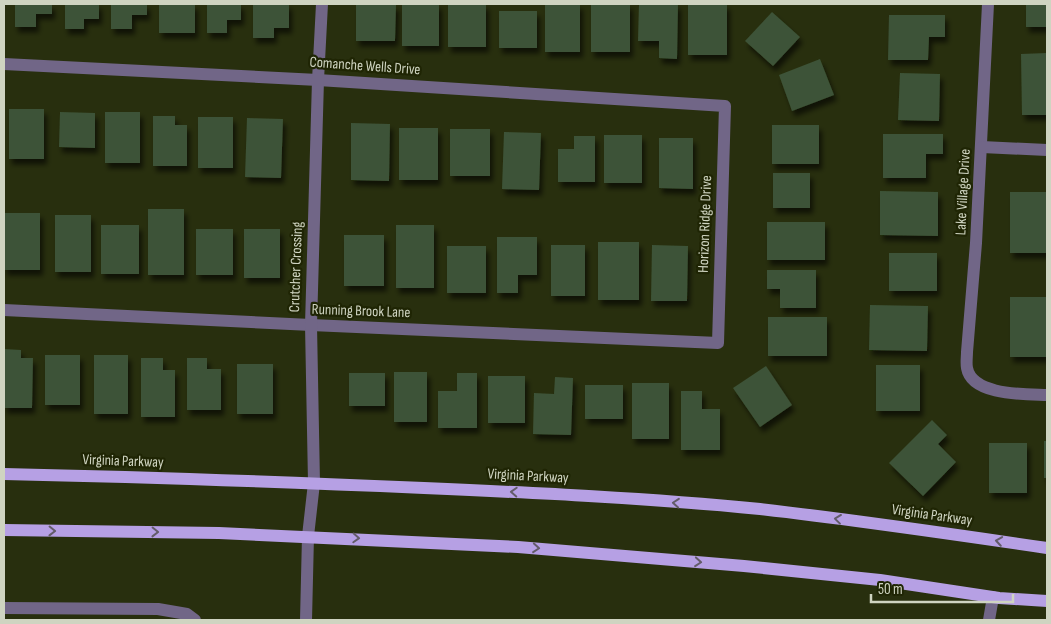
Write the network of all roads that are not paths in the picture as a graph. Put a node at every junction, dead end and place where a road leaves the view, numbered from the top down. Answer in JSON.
{"nodes":[{"id":1,"x":322,"y":4,"type":"edge"},
{"id":2,"x":988,"y":4,"type":"edge"},
{"id":3,"x":4,"y":64,"type":"edge"},
{"id":4,"x":318,"y":80,"type":"junction"},
{"id":5,"x":725,"y":106,"type":"joint"},
{"id":6,"x":982,"y":147,"type":"junction"},
{"id":7,"x":1047,"y":150,"type":"edge"},
{"id":8,"x":4,"y":310,"type":"edge"},
{"id":9,"x":311,"y":325,"type":"junction"},
{"id":10,"x":718,"y":343,"type":"joint"},
{"id":11,"x":1047,"y":395,"type":"edge"},
{"id":12,"x":4,"y":474,"type":"edge"},
{"id":13,"x":314,"y":483,"type":"junction"},
{"id":14,"x":4,"y":530,"type":"edge"},
{"id":15,"x":308,"y":536,"type":"junction"},
{"id":16,"x":1047,"y":548,"type":"edge"},
{"id":17,"x":993,"y":596,"type":"junction"},
{"id":18,"x":1047,"y":601,"type":"edge"},
{"id":19,"x":4,"y":608,"type":"edge"},
{"id":20,"x":158,"y":614,"type":"edge"},
{"id":21,"x":195,"y":620,"type":"edge"},
{"id":22,"x":306,"y":620,"type":"edge"},
{"id":23,"x":988,"y":620,"type":"edge"}],
"edges":[{"from":1,"to":4,"type":"street","name":"Crutcher Crossing"},
{"from":2,"to":6,"type":"street","name":"Lake Village Drive"},
{"from":3,"to":4,"type":"street","name":"Comanche Wells Drive"},
{"from":4,"to":5,"type":"street","name":"Comanche Wells Drive"},
{"from":4,"to":9,"type":"street","name":"Crutcher Crossing"},
{"from":5,"to":10,"type":"street","name":"Horizon Ridge Drive"},
{"from":6,"to":7,"type":"street"},
{"from":6,"to":11,"type":"street","name":"Lake Village Drive"},
{"from":8,"to":9,"type":"street","name":"Running Brook Lane"},
{"from":9,"to":10,"type":"street","name":"Running Brook Lane"},
{"from":9,"to":13,"type":"street","name":"Crutcher Crossing"},
{"from":12,"to":13,"type":"main road","name":"Virginia Parkway"},
{"from":13,"to":15,"type":"street","name":"Crutcher Crossing"},
{"from":16,"to":13,"type":"main road","name":"Virginia Parkway","one_way":true},
{"from":14,"to":15,"type":"main road","one_way":true},
{"from":15,"to":17,"type":"main road","one_way":true},
{"from":15,"to":22,"type":"street","name":"Crutcher Crossing"},
{"from":17,"to":18,"type":"main road"},
{"from":17,"to":23,"type":"street"},
{"from":19,"to":20,"type":"street"},
{"from":20,"to":21,"type":"street"}]}
